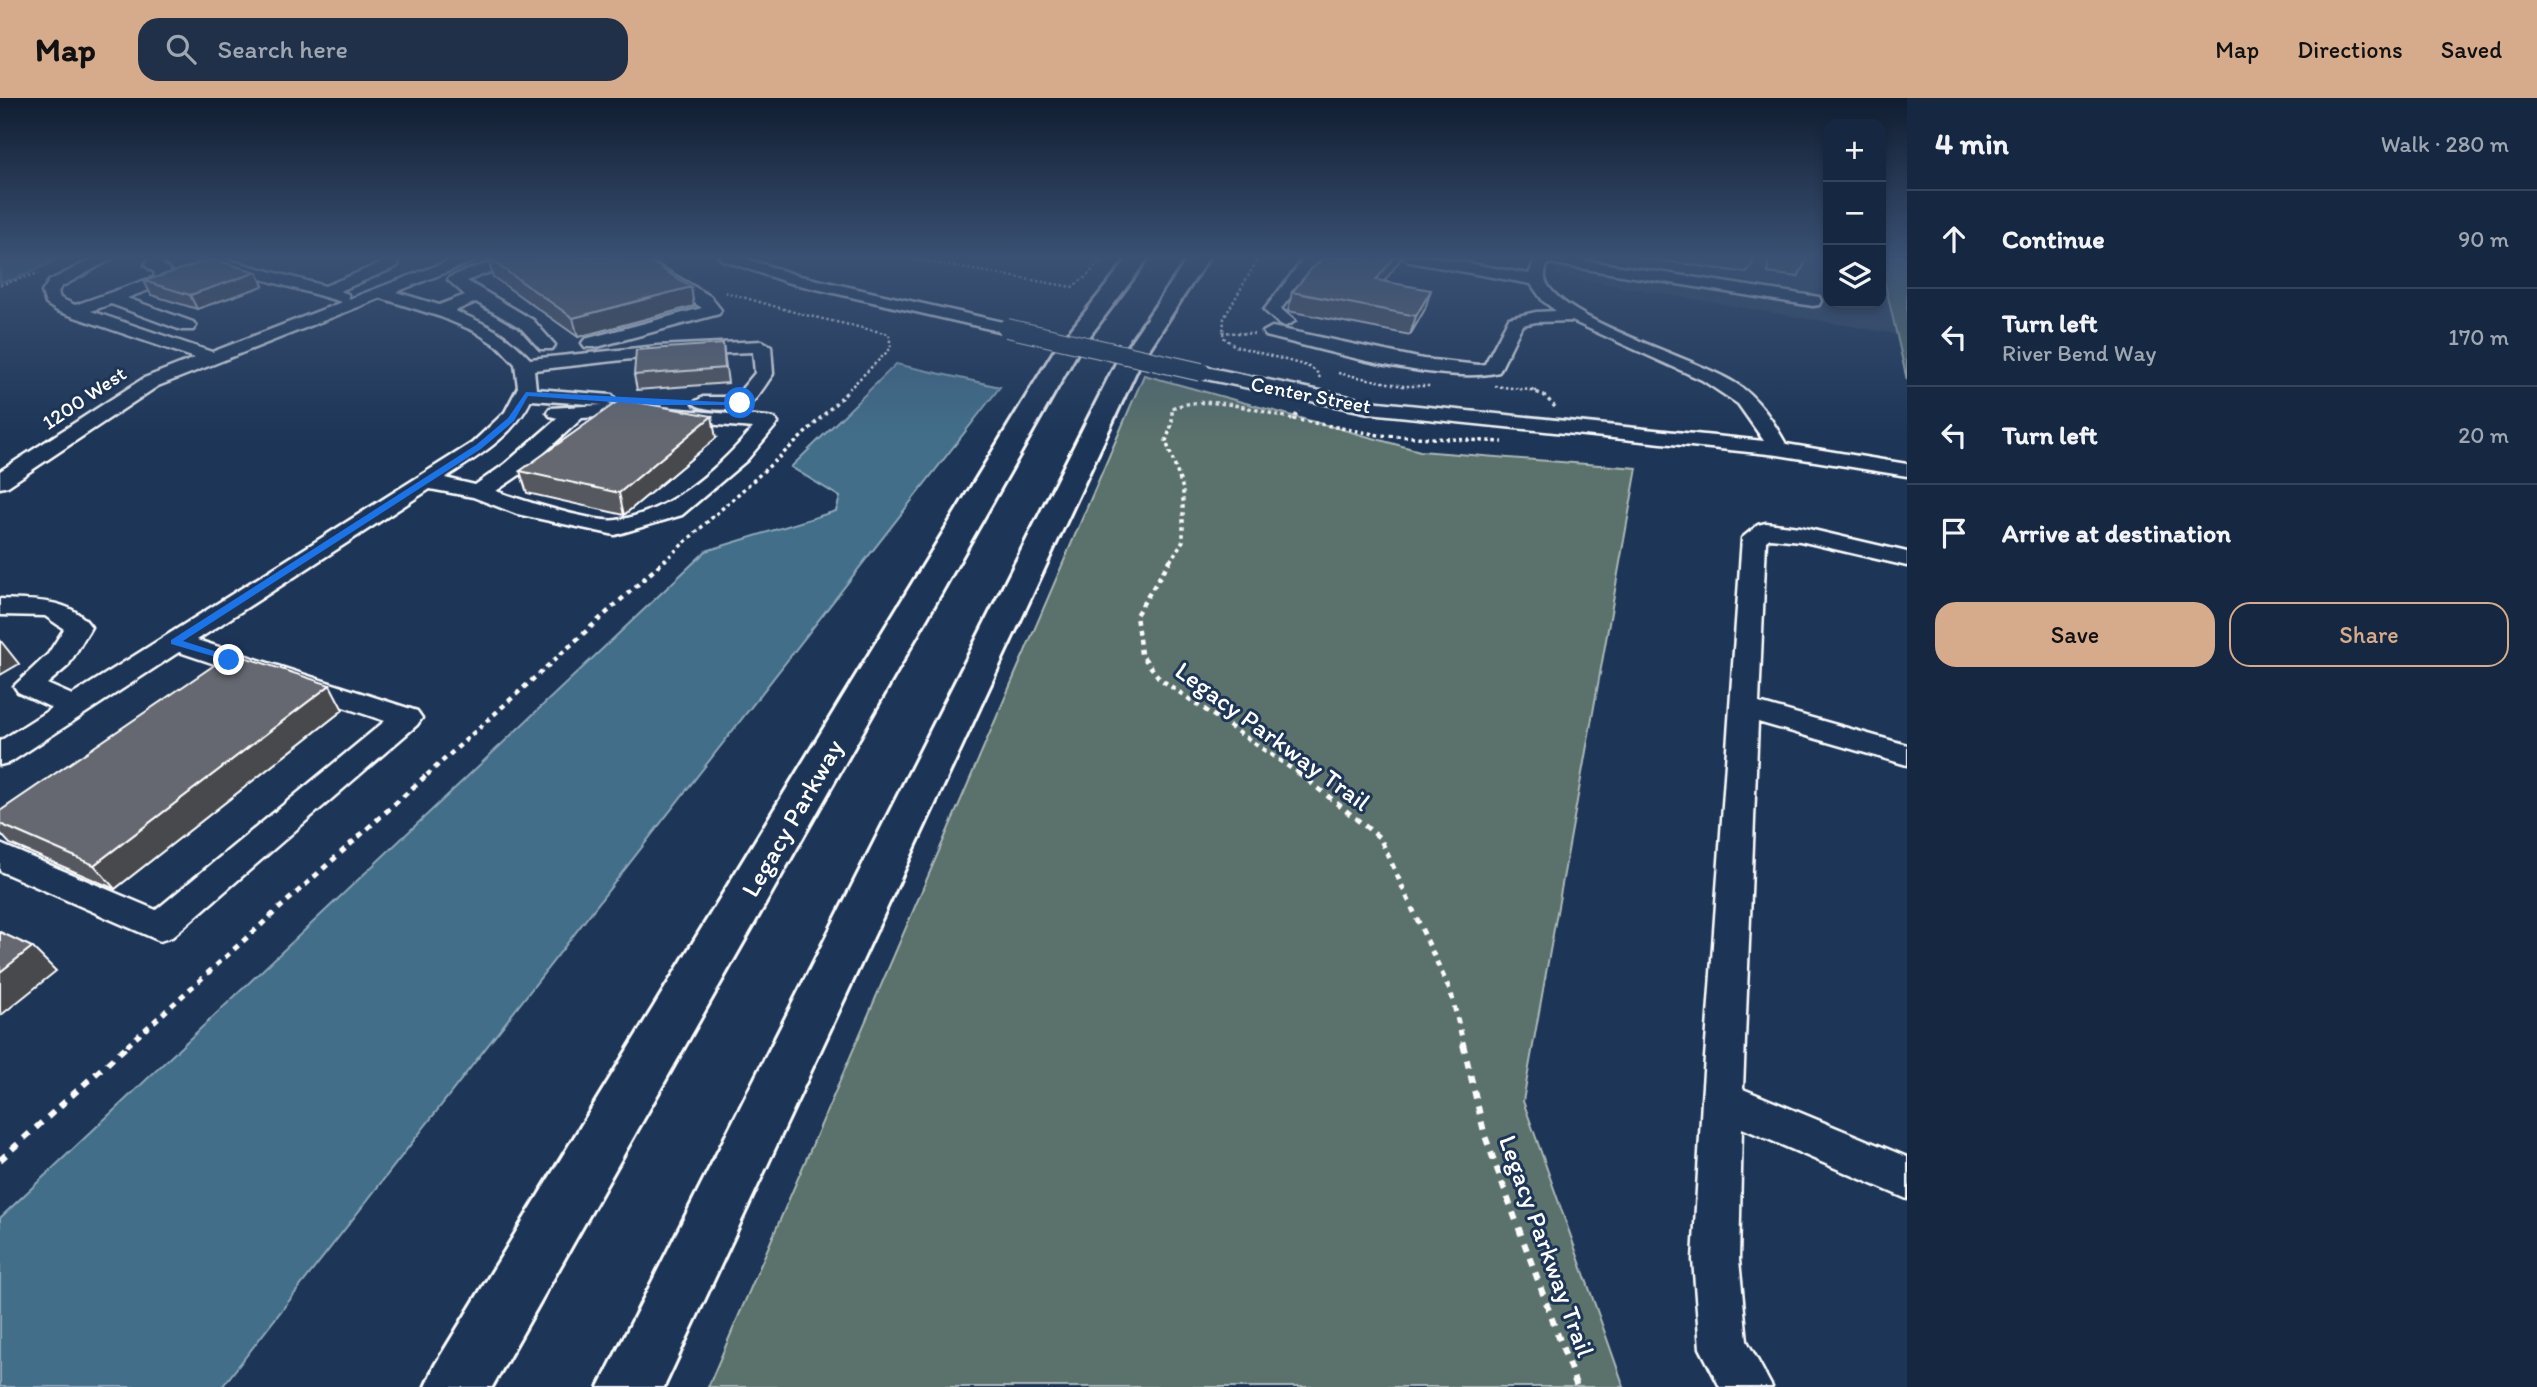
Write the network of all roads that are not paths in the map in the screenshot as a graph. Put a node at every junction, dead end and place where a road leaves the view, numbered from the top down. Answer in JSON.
{"nodes":[{"id":1,"x":93,"y":317,"type":"edge"},
{"id":2,"x":163,"y":317,"type":"edge"},
{"id":3,"x":317,"y":317,"type":"edge"},
{"id":4,"x":459,"y":317,"type":"edge"},
{"id":5,"x":515,"y":317,"type":"edge"},
{"id":6,"x":687,"y":317,"type":"edge"},
{"id":7,"x":959,"y":317,"type":"edge"},
{"id":8,"x":1092,"y":317,"type":"edge"},
{"id":9,"x":1159,"y":317,"type":"edge"},
{"id":10,"x":1275,"y":317,"type":"edge"},
{"id":11,"x":1535,"y":317,"type":"edge"},
{"id":12,"x":1575,"y":317,"type":"edge"},
{"id":13,"x":187,"y":326,"type":"dead end"},
{"id":14,"x":546,"y":345,"type":"junction"},
{"id":15,"x":604,"y":356,"type":"junction"},
{"id":16,"x":212,"y":358,"type":"junction"},
{"id":17,"x":521,"y":359,"type":"junction"},
{"id":18,"x":602,"y":399,"type":"junction"},
{"id":19,"x":522,"y":402,"type":"junction"},
{"id":20,"x":577,"y":412,"type":"junction"},
{"id":21,"x":1778,"y":449,"type":"junction"},
{"id":22,"x":0,"y":462,"type":"edge"},
{"id":23,"x":26,"y":464,"type":"junction"},
{"id":24,"x":1907,"y":470,"type":"edge"},
{"id":25,"x":0,"y":481,"type":"edge"},
{"id":26,"x":425,"y":481,"type":"junction"},
{"id":27,"x":479,"y":492,"type":"junction"},
{"id":28,"x":1907,"y":559,"type":"edge"},
{"id":29,"x":0,"y":607,"type":"edge"},
{"id":30,"x":175,"y":642,"type":"junction"},
{"id":31,"x":74,"y":707,"type":"junction"},
{"id":32,"x":1744,"y":708,"type":"junction"},
{"id":33,"x":0,"y":755,"type":"edge"},
{"id":34,"x":1907,"y":755,"type":"edge"},
{"id":35,"x":0,"y":857,"type":"edge"},
{"id":36,"x":1722,"y":1100,"type":"junction"},
{"id":37,"x":1907,"y":1178,"type":"edge"},
{"id":38,"x":457,"y":1387,"type":"edge"},
{"id":39,"x":631,"y":1387,"type":"edge"},
{"id":40,"x":1747,"y":1387,"type":"edge"}],
"edges":[{"from":1,"to":16,"type":"street"},
{"from":2,"to":13,"type":"street"},
{"from":3,"to":16,"type":"street","name":"1200 West"},
{"from":4,"to":17,"type":"street"},
{"from":5,"to":14,"type":"street"},
{"from":6,"to":14,"type":"street"},
{"from":7,"to":21,"type":"street","name":"Center Street","bridge":true},
{"from":8,"to":38,"type":"highway","name":"Legacy Parkway"},
{"from":9,"to":39,"type":"highway"},
{"from":10,"to":11,"type":"street"},
{"from":12,"to":21,"type":"street"},
{"from":14,"to":17,"type":"street"},
{"from":15,"to":17,"type":"street"},
{"from":15,"to":18,"type":"street"},
{"from":15,"to":18,"type":"street"},
{"from":16,"to":23,"type":"street","name":"1200 West"},
{"from":17,"to":19,"type":"street"},
{"from":18,"to":19,"type":"street"},
{"from":19,"to":20,"type":"street"},
{"from":19,"to":26,"type":"street"},
{"from":20,"to":27,"type":"street"},
{"from":20,"to":27,"type":"street"},
{"from":21,"to":24,"type":"street","name":"Center Street"},
{"from":22,"to":23,"type":"street"},
{"from":23,"to":25,"type":"street","name":"1200 West"},
{"from":26,"to":27,"type":"street"},
{"from":26,"to":30,"type":"street"},
{"from":28,"to":32,"type":"street"},
{"from":29,"to":31,"type":"street"},
{"from":30,"to":31,"type":"street"},
{"from":30,"to":35,"type":"street"},
{"from":31,"to":33,"type":"street"},
{"from":32,"to":34,"type":"street"},
{"from":32,"to":36,"type":"street"},
{"from":36,"to":37,"type":"street"},
{"from":36,"to":40,"type":"street"}]}
